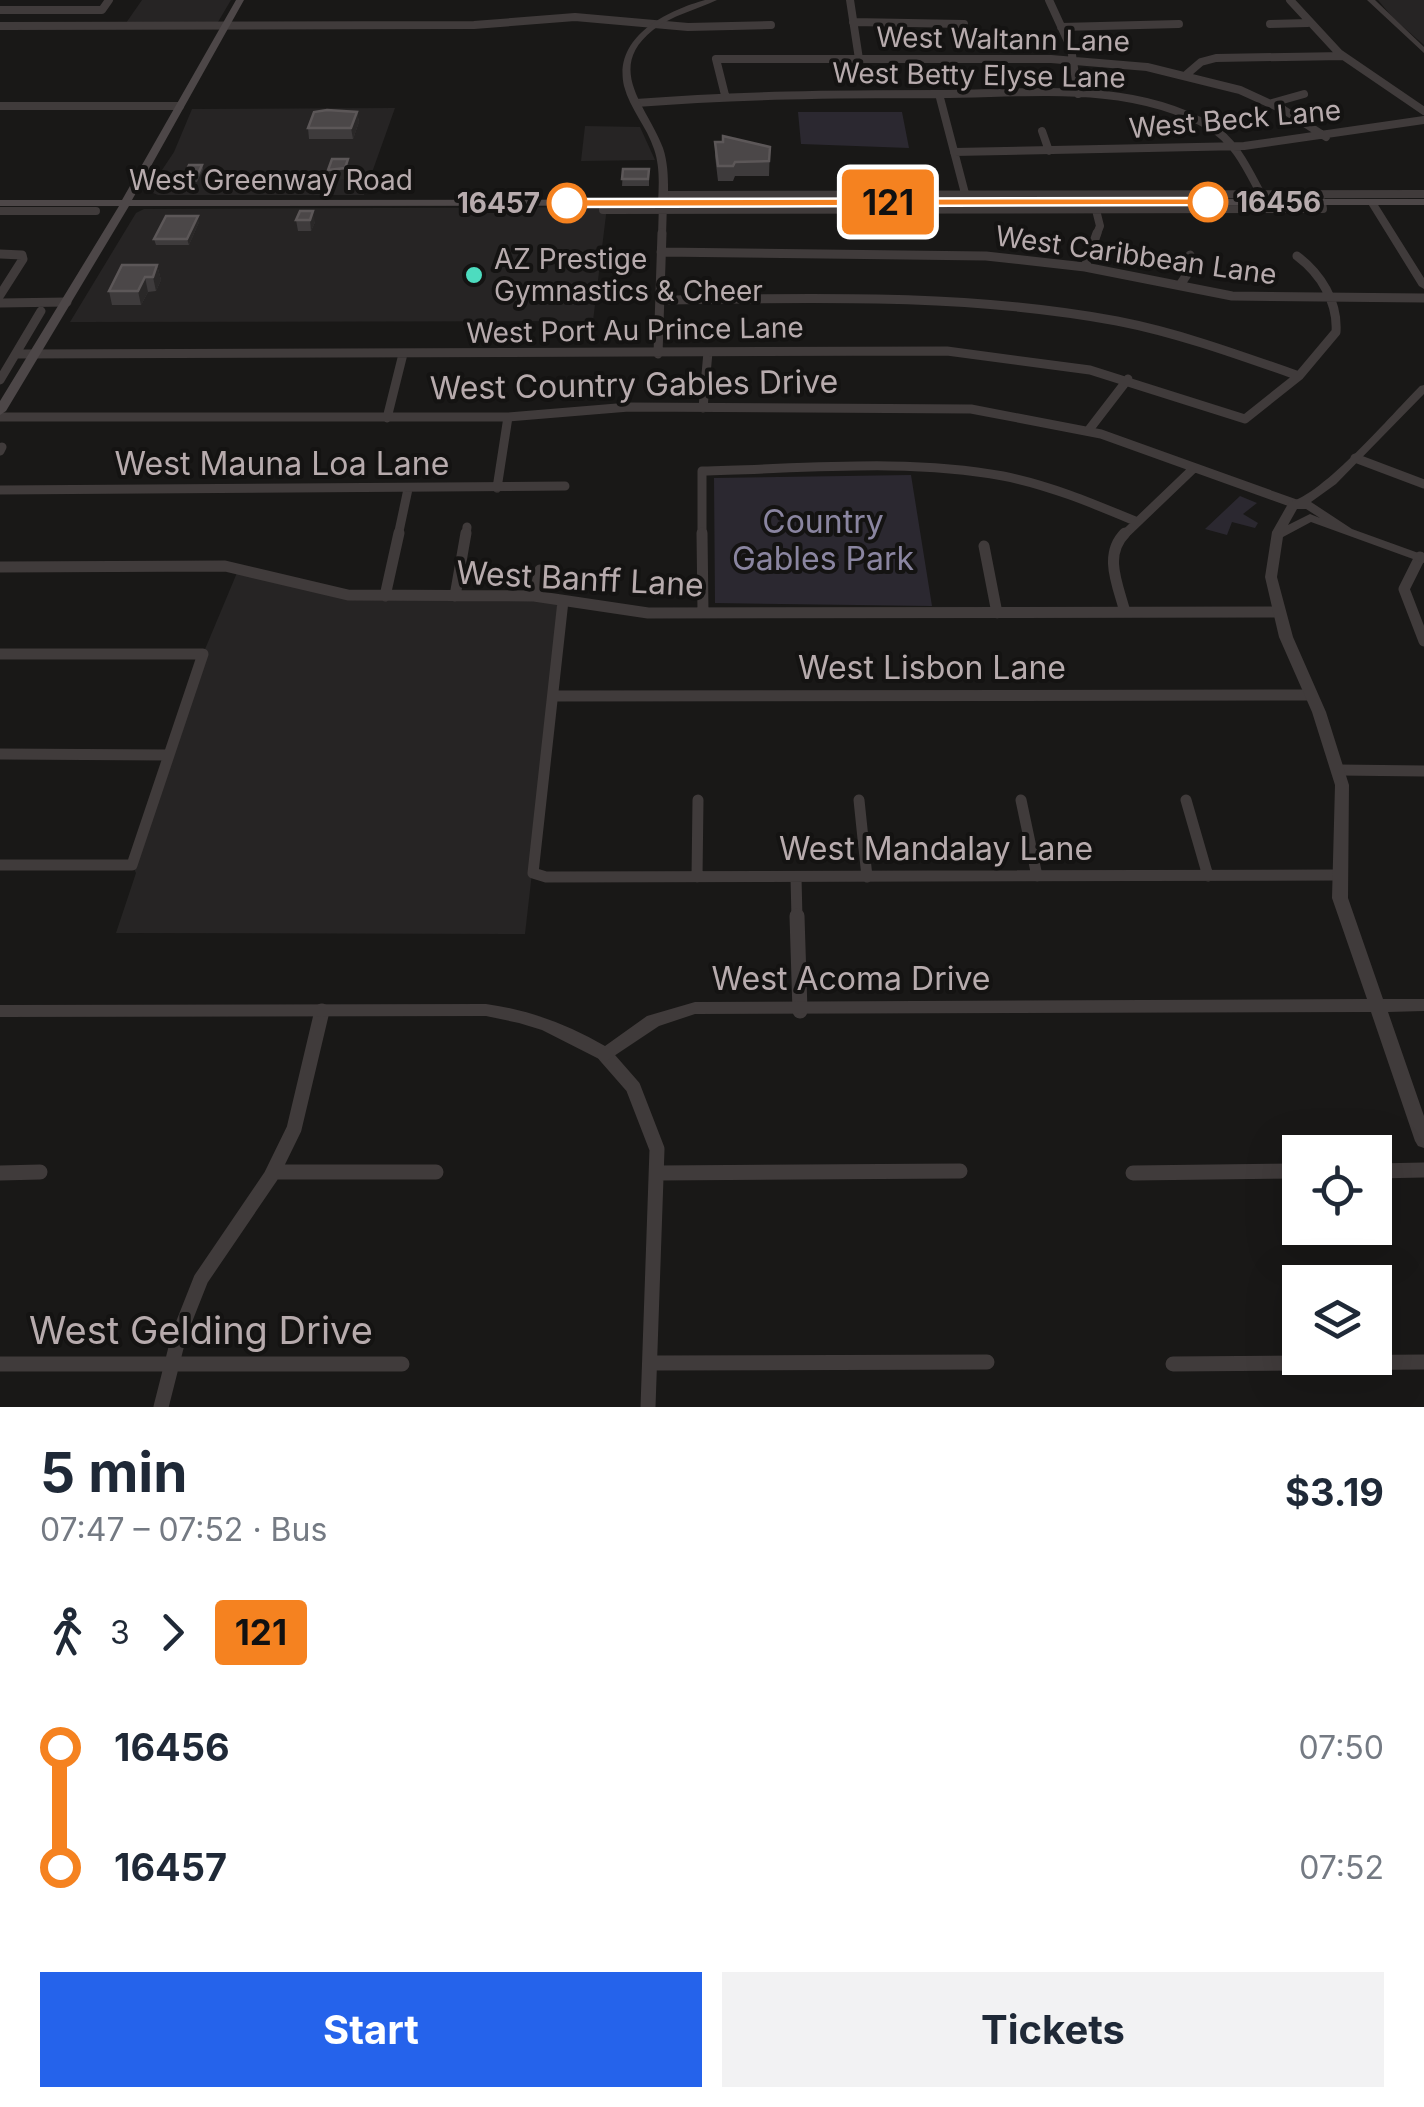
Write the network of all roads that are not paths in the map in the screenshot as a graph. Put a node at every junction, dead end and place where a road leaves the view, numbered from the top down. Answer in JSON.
{"nodes":[{"id":1,"x":109,"y":0,"type":"edge"},
{"id":2,"x":240,"y":0,"type":"edge"},
{"id":3,"x":713,"y":0,"type":"edge"},
{"id":4,"x":850,"y":0,"type":"edge"},
{"id":5,"x":1049,"y":0,"type":"edge"},
{"id":6,"x":1290,"y":0,"type":"edge"},
{"id":7,"x":1371,"y":0,"type":"edge"},
{"id":8,"x":0,"y":10,"type":"edge"},
{"id":9,"x":853,"y":22,"type":"junction"},
{"id":10,"x":1308,"y":23,"type":"junction"},
{"id":11,"x":654,"y":24,"type":"junction"},
{"id":12,"x":771,"y":24,"type":"dead end"},
{"id":13,"x":964,"y":24,"type":"dead end"},
{"id":14,"x":1178,"y":24,"type":"dead end"},
{"id":15,"x":1270,"y":24,"type":"dead end"},
{"id":16,"x":225,"y":25,"type":"junction"},
{"id":17,"x":0,"y":26,"type":"edge"},
{"id":18,"x":1061,"y":28,"type":"junction"},
{"id":19,"x":1424,"y":50,"type":"edge"},
{"id":20,"x":1343,"y":56,"type":"junction"},
{"id":21,"x":859,"y":59,"type":"junction"},
{"id":22,"x":1072,"y":59,"type":"junction"},
{"id":23,"x":1187,"y":74,"type":"junction"},
{"id":24,"x":939,"y":94,"type":"junction"},
{"id":25,"x":1078,"y":94,"type":"junction"},
{"id":26,"x":1304,"y":94,"type":"dead end"},
{"id":27,"x":725,"y":95,"type":"junction"},
{"id":28,"x":1142,"y":102,"type":"junction"},
{"id":29,"x":636,"y":103,"type":"junction"},
{"id":30,"x":1272,"y":103,"type":"junction"},
{"id":31,"x":0,"y":106,"type":"edge"},
{"id":32,"x":180,"y":106,"type":"junction"},
{"id":33,"x":1424,"y":110,"type":"edge"},
{"id":34,"x":1132,"y":111,"type":"dead end"},
{"id":35,"x":1424,"y":120,"type":"edge"},
{"id":36,"x":1042,"y":130,"type":"dead end"},
{"id":37,"x":1326,"y":137,"type":"junction"},
{"id":38,"x":1234,"y":146,"type":"junction"},
{"id":39,"x":954,"y":152,"type":"junction"},
{"id":40,"x":1049,"y":152,"type":"junction"},
{"id":41,"x":1424,"y":194,"type":"edge"},
{"id":42,"x":966,"y":198,"type":"junction"},
{"id":43,"x":1262,"y":198,"type":"junction"},
{"id":44,"x":126,"y":202,"type":"junction"},
{"id":45,"x":1322,"y":202,"type":"junction"},
{"id":46,"x":1372,"y":202,"type":"junction"},
{"id":47,"x":1424,"y":202,"type":"edge"},
{"id":48,"x":0,"y":203,"type":"edge"},
{"id":49,"x":663,"y":203,"type":"junction"},
{"id":50,"x":1095,"y":206,"type":"junction"},
{"id":51,"x":603,"y":210,"type":"dead end"},
{"id":52,"x":0,"y":211,"type":"edge"},
{"id":53,"x":96,"y":211,"type":"dead end"},
{"id":54,"x":661,"y":252,"type":"junction"},
{"id":55,"x":0,"y":254,"type":"edge"},
{"id":56,"x":1190,"y":255,"type":"dead end"},
{"id":57,"x":1297,"y":256,"type":"dead end"},
{"id":58,"x":1085,"y":267,"type":"junction"},
{"id":59,"x":1420,"y":274,"type":"edge"},
{"id":60,"x":1180,"y":285,"type":"junction"},
{"id":61,"x":1424,"y":286,"type":"edge"},
{"id":62,"x":0,"y":294,"type":"edge"},
{"id":63,"x":1329,"y":298,"type":"junction"},
{"id":64,"x":1424,"y":298,"type":"edge"},
{"id":65,"x":660,"y":300,"type":"junction"},
{"id":66,"x":68,"y":302,"type":"junction"},
{"id":67,"x":0,"y":303,"type":"edge"},
{"id":68,"x":41,"y":311,"type":"dead end"},
{"id":69,"x":708,"y":352,"type":"junction"},
{"id":70,"x":16,"y":354,"type":"junction"},
{"id":71,"x":36,"y":354,"type":"junction"},
{"id":72,"x":403,"y":354,"type":"junction"},
{"id":73,"x":658,"y":354,"type":"junction"},
{"id":74,"x":1298,"y":376,"type":"junction"},
{"id":75,"x":1128,"y":379,"type":"junction"},
{"id":76,"x":0,"y":380,"type":"edge"},
{"id":77,"x":1424,"y":388,"type":"edge"},
{"id":78,"x":703,"y":408,"type":"junction"},
{"id":79,"x":0,"y":414,"type":"edge"},
{"id":80,"x":508,"y":417,"type":"junction"},
{"id":81,"x":387,"y":418,"type":"junction"},
{"id":82,"x":1088,"y":430,"type":"junction"},
{"id":83,"x":1355,"y":458,"type":"junction"},
{"id":84,"x":1194,"y":468,"type":"junction"},
{"id":85,"x":1424,"y":484,"type":"edge"},
{"id":86,"x":565,"y":486,"type":"dead end"},
{"id":87,"x":497,"y":488,"type":"junction"},
{"id":88,"x":408,"y":489,"type":"junction"},
{"id":89,"x":0,"y":490,"type":"edge"},
{"id":90,"x":1303,"y":511,"type":"junction"},
{"id":91,"x":1134,"y":520,"type":"junction"},
{"id":92,"x":467,"y":527,"type":"dead end"},
{"id":93,"x":984,"y":546,"type":"dead end"},
{"id":94,"x":1422,"y":558,"type":"edge"},
{"id":95,"x":0,"y":567,"type":"edge"},
{"id":96,"x":540,"y":570,"type":"dead end"},
{"id":97,"x":385,"y":596,"type":"junction"},
{"id":98,"x":455,"y":596,"type":"junction"},
{"id":99,"x":534,"y":596,"type":"junction"},
{"id":100,"x":563,"y":600,"type":"junction"},
{"id":101,"x":703,"y":612,"type":"junction"},
{"id":102,"x":997,"y":612,"type":"junction"},
{"id":103,"x":1126,"y":612,"type":"junction"},
{"id":104,"x":1280,"y":612,"type":"junction"},
{"id":105,"x":1424,"y":641,"type":"edge"},
{"id":106,"x":0,"y":654,"type":"edge"},
{"id":107,"x":1311,"y":695,"type":"junction"},
{"id":108,"x":552,"y":696,"type":"junction"},
{"id":109,"x":0,"y":754,"type":"edge"},
{"id":110,"x":169,"y":755,"type":"junction"},
{"id":111,"x":1339,"y":770,"type":"junction"},
{"id":112,"x":1424,"y":770,"type":"edge"},
{"id":113,"x":698,"y":800,"type":"dead end"},
{"id":114,"x":859,"y":800,"type":"dead end"},
{"id":115,"x":1021,"y":800,"type":"dead end"},
{"id":116,"x":1186,"y":800,"type":"dead end"},
{"id":117,"x":0,"y":865,"type":"edge"},
{"id":118,"x":867,"y":876,"type":"junction"},
{"id":119,"x":1037,"y":876,"type":"junction"},
{"id":120,"x":1208,"y":876,"type":"junction"},
{"id":121,"x":1339,"y":876,"type":"junction"},
{"id":122,"x":698,"y":877,"type":"junction"},
{"id":123,"x":796,"y":877,"type":"junction"},
{"id":124,"x":1424,"y":1005,"type":"edge"},
{"id":125,"x":1377,"y":1008,"type":"junction"},
{"id":126,"x":0,"y":1011,"type":"edge"},
{"id":127,"x":322,"y":1011,"type":"junction"},
{"id":128,"x":800,"y":1011,"type":"junction"},
{"id":129,"x":604,"y":1055,"type":"junction"},
{"id":130,"x":1424,"y":1141,"type":"edge"},
{"id":131,"x":1424,"y":1170,"type":"edge"},
{"id":132,"x":960,"y":1171,"type":"dead end"},
{"id":133,"x":1392,"y":1171,"type":"edge"},
{"id":134,"x":40,"y":1172,"type":"dead end"},
{"id":135,"x":273,"y":1172,"type":"junction"},
{"id":136,"x":436,"y":1172,"type":"dead end"},
{"id":137,"x":657,"y":1172,"type":"junction"},
{"id":138,"x":1282,"y":1172,"type":"edge"},
{"id":139,"x":0,"y":1173,"type":"edge"},
{"id":140,"x":1133,"y":1173,"type":"dead end"},
{"id":141,"x":986,"y":1362,"type":"dead end"},
{"id":142,"x":1424,"y":1362,"type":"edge"},
{"id":143,"x":650,"y":1363,"type":"junction"},
{"id":144,"x":0,"y":1364,"type":"edge"},
{"id":145,"x":171,"y":1364,"type":"junction"},
{"id":146,"x":402,"y":1364,"type":"dead end"},
{"id":147,"x":1173,"y":1364,"type":"dead end"},
{"id":148,"x":161,"y":1407,"type":"edge"},
{"id":149,"x":648,"y":1407,"type":"edge"}],
"edges":[{"from":1,"to":8,"type":"street"},
{"from":2,"to":16,"type":"main road"},
{"from":3,"to":11,"type":"street"},
{"from":4,"to":9,"type":"street"},
{"from":5,"to":18,"type":"street"},
{"from":6,"to":10,"type":"street"},
{"from":7,"to":19,"type":"street"},
{"from":9,"to":13,"type":"street"},
{"from":9,"to":21,"type":"street"},
{"from":10,"to":15,"type":"street"},
{"from":10,"to":20,"type":"street"},
{"from":11,"to":12,"type":"street"},
{"from":11,"to":16,"type":"street"},
{"from":11,"to":29,"type":"street"},
{"from":14,"to":18,"type":"street"},
{"from":16,"to":17,"type":"street"},
{"from":16,"to":32,"type":"main road"},
{"from":18,"to":22,"type":"street"},
{"from":20,"to":23,"type":"street","name":"West Waltann Lane"},
{"from":20,"to":33,"type":"street"},
{"from":21,"to":22,"type":"street","name":"West Waltann Lane"},
{"from":21,"to":27,"type":"street","name":"West Waltann Lane"},
{"from":22,"to":23,"type":"street","name":"West Waltann Lane"},
{"from":22,"to":25,"type":"street"},
{"from":23,"to":30,"type":"street"},
{"from":24,"to":25,"type":"street","name":"West Betty Elyse Lane"},
{"from":24,"to":27,"type":"street","name":"West Betty Elyse Lane"},
{"from":24,"to":39,"type":"street"},
{"from":25,"to":28,"type":"street","name":"West Betty Elyse Lane"},
{"from":26,"to":30,"type":"street"},
{"from":27,"to":29,"type":"street","name":"West Betty Elyse Lane"},
{"from":28,"to":34,"type":"street","name":"West Betty Elyse Lane"},
{"from":28,"to":38,"type":"street","name":"West Betty Elyse Lane"},
{"from":29,"to":49,"type":"street"},
{"from":30,"to":37,"type":"street"},
{"from":31,"to":32,"type":"street"},
{"from":32,"to":44,"type":"main road"},
{"from":35,"to":37,"type":"street","name":"West Beck Lane"},
{"from":36,"to":40,"type":"street"},
{"from":37,"to":38,"type":"street","name":"West Beck Lane"},
{"from":38,"to":40,"type":"street","name":"West Beck Lane"},
{"from":38,"to":43,"type":"street"},
{"from":39,"to":40,"type":"street","name":"West Beck Lane"},
{"from":39,"to":42,"type":"street"},
{"from":41,"to":43,"type":"street","name":"West Greenway Road"},
{"from":42,"to":43,"type":"street","name":"West Greenway Road"},
{"from":42,"to":49,"type":"main road","name":"West Greenway Road"},
{"from":42,"to":50,"type":"main road","name":"West Greenway Road"},
{"from":43,"to":45,"type":"main road","name":"West Greenway Road"},
{"from":43,"to":50,"type":"main road","name":"West Greenway Road"},
{"from":44,"to":48,"type":"main road","name":"West Greenway Road"},
{"from":44,"to":49,"type":"main road","name":"West Greenway Road"},
{"from":44,"to":66,"type":"main road"},
{"from":45,"to":46,"type":"main road","name":"West Greenway Road"},
{"from":45,"to":50,"type":"street","name":"West Greenway Road"},
{"from":46,"to":47,"type":"main road","name":"West Greenway Road"},
{"from":46,"to":59,"type":"street"},
{"from":49,"to":50,"type":"street","name":"West Greenway Road"},
{"from":49,"to":51,"type":"street","name":"West Greenway Road"},
{"from":49,"to":54,"type":"street"},
{"from":50,"to":58,"type":"street"},
{"from":52,"to":53,"type":"street","name":"West Greenway Road"},
{"from":54,"to":58,"type":"street","name":"West Caribbean Lane"},
{"from":54,"to":65,"type":"street"},
{"from":55,"to":62,"type":"street"},
{"from":56,"to":60,"type":"street"},
{"from":57,"to":63,"type":"street"},
{"from":58,"to":60,"type":"street","name":"West Caribbean Lane"},
{"from":59,"to":61,"type":"street"},
{"from":60,"to":63,"type":"street","name":"West Caribbean Lane"},
{"from":63,"to":64,"type":"street","name":"West Caribbean Lane"},
{"from":63,"to":74,"type":"street"},
{"from":65,"to":73,"type":"street"},
{"from":65,"to":74,"type":"street"},
{"from":66,"to":67,"type":"street"},
{"from":66,"to":71,"type":"main road"},
{"from":68,"to":70,"type":"street"},
{"from":69,"to":73,"type":"street","name":"West Port Au Prince Lane"},
{"from":69,"to":75,"type":"street","name":"West Port Au Prince Lane"},
{"from":69,"to":78,"type":"street"},
{"from":70,"to":71,"type":"street","name":"West Port Au Prince Lane"},
{"from":70,"to":76,"type":"street"},
{"from":71,"to":72,"type":"street","name":"West Port Au Prince Lane"},
{"from":71,"to":79,"type":"main road"},
{"from":72,"to":73,"type":"street","name":"West Port Au Prince Lane"},
{"from":72,"to":81,"type":"street"},
{"from":74,"to":75,"type":"street","name":"West Port Au Prince Lane"},
{"from":75,"to":82,"type":"street"},
{"from":77,"to":83,"type":"street"},
{"from":78,"to":80,"type":"street","name":"West Country Gables Drive"},
{"from":78,"to":82,"type":"street","name":"West Country Gables Drive"},
{"from":79,"to":81,"type":"street","name":"West Country Gables Drive"},
{"from":80,"to":81,"type":"street","name":"West Country Gables Drive"},
{"from":80,"to":87,"type":"street"},
{"from":82,"to":84,"type":"street","name":"West Country Gables Drive"},
{"from":83,"to":85,"type":"street"},
{"from":83,"to":90,"type":"street"},
{"from":84,"to":90,"type":"street","name":"West Country Gables Drive"},
{"from":84,"to":91,"type":"street"},
{"from":86,"to":87,"type":"street","name":"West Mauna Loa Lane"},
{"from":87,"to":88,"type":"street","name":"West Mauna Loa Lane"},
{"from":88,"to":89,"type":"street","name":"West Mauna Loa Lane"},
{"from":88,"to":97,"type":"street"},
{"from":90,"to":94,"type":"street","name":"West Country Gables Drive"},
{"from":90,"to":104,"type":"street"},
{"from":91,"to":101,"type":"street"},
{"from":91,"to":103,"type":"street"},
{"from":92,"to":98,"type":"street"},
{"from":93,"to":102,"type":"street"},
{"from":94,"to":105,"type":"street"},
{"from":95,"to":97,"type":"street","name":"West Banff Lane"},
{"from":96,"to":99,"type":"street"},
{"from":97,"to":98,"type":"street","name":"West Banff Lane"},
{"from":98,"to":99,"type":"street","name":"West Banff Lane"},
{"from":99,"to":100,"type":"street","name":"West Banff Lane"},
{"from":100,"to":101,"type":"street","name":"West Banff Lane"},
{"from":100,"to":108,"type":"street"},
{"from":101,"to":102,"type":"street","name":"West Banff Lane"},
{"from":102,"to":103,"type":"street","name":"West Banff Lane"},
{"from":103,"to":104,"type":"street","name":"West Banff Lane"},
{"from":104,"to":107,"type":"street"},
{"from":106,"to":110,"type":"street"},
{"from":107,"to":108,"type":"street","name":"West Lisbon Lane"},
{"from":107,"to":111,"type":"street"},
{"from":108,"to":122,"type":"street","name":"West Mandalay Lane"},
{"from":109,"to":110,"type":"street"},
{"from":110,"to":117,"type":"street"},
{"from":111,"to":112,"type":"street"},
{"from":111,"to":121,"type":"street"},
{"from":113,"to":122,"type":"street"},
{"from":114,"to":118,"type":"street"},
{"from":115,"to":119,"type":"street"},
{"from":116,"to":120,"type":"street"},
{"from":118,"to":119,"type":"street","name":"West Mandalay Lane"},
{"from":118,"to":123,"type":"street","name":"West Mandalay Lane"},
{"from":119,"to":120,"type":"street","name":"West Mandalay Lane"},
{"from":120,"to":121,"type":"street","name":"West Mandalay Lane"},
{"from":121,"to":125,"type":"street"},
{"from":122,"to":123,"type":"street","name":"West Mandalay Lane"},
{"from":123,"to":128,"type":"street"},
{"from":124,"to":125,"type":"street","name":"West Acoma Drive"},
{"from":125,"to":128,"type":"street","name":"West Acoma Drive"},
{"from":125,"to":130,"type":"street"},
{"from":126,"to":127,"type":"street"},
{"from":127,"to":129,"type":"street"},
{"from":127,"to":135,"type":"street"},
{"from":128,"to":129,"type":"street","name":"West Acoma Drive"},
{"from":129,"to":137,"type":"street"},
{"from":131,"to":133,"type":"street"},
{"from":132,"to":137,"type":"street"},
{"from":134,"to":139,"type":"street"},
{"from":135,"to":136,"type":"street"},
{"from":135,"to":145,"type":"street"},
{"from":137,"to":143,"type":"street"},
{"from":138,"to":140,"type":"street"},
{"from":141,"to":143,"type":"street"},
{"from":142,"to":147,"type":"street"},
{"from":143,"to":149,"type":"street"},
{"from":144,"to":145,"type":"street","name":"West Gelding Drive"},
{"from":145,"to":146,"type":"street","name":"West Gelding Drive"},
{"from":145,"to":148,"type":"street"}]}
